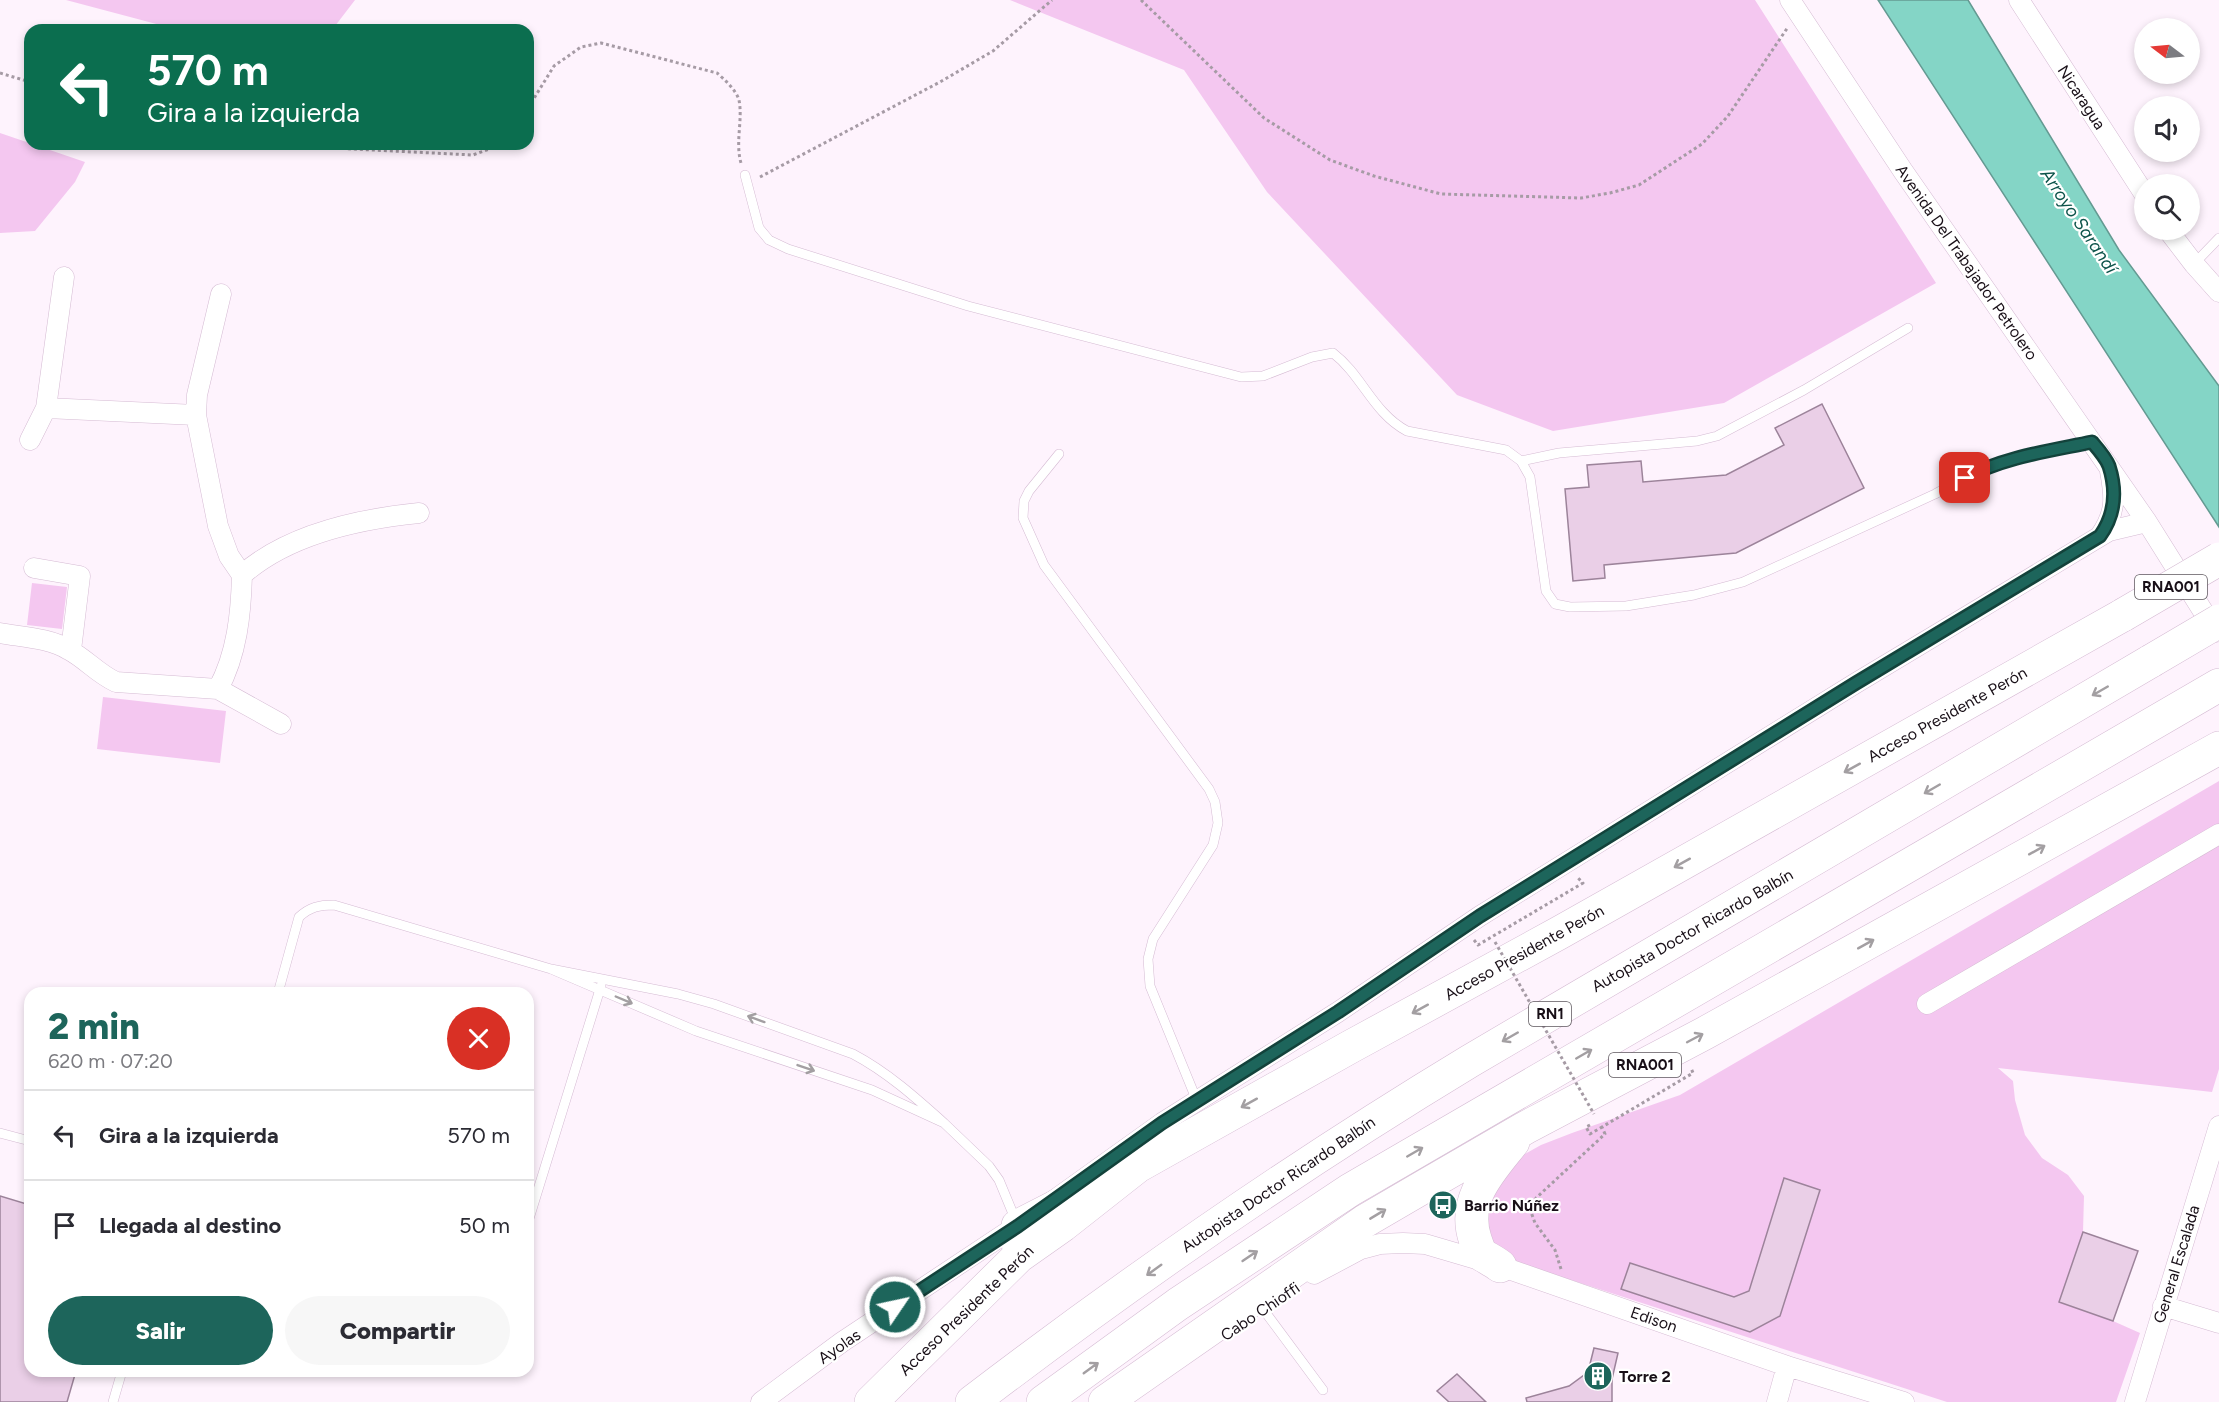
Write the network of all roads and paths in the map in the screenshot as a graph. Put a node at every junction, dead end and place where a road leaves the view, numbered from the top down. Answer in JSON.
{"nodes":[{"id":1,"x":1052,"y":0,"type":"edge"},
{"id":2,"x":1141,"y":0,"type":"edge"},
{"id":3,"x":2019,"y":0,"type":"edge"},
{"id":4,"x":1795,"y":7,"type":"edge"},
{"id":5,"x":0,"y":73,"type":"edge"},
{"id":6,"x":24,"y":80,"type":"edge"},
{"id":7,"x":534,"y":99,"type":"edge"},
{"id":8,"x":362,"y":150,"type":"edge"},
{"id":9,"x":483,"y":150,"type":"edge"},
{"id":10,"x":745,"y":175,"type":"junction"},
{"id":11,"x":2134,"y":178,"type":"edge"},
{"id":12,"x":2219,"y":238,"type":"edge"},
{"id":13,"x":2176,"y":240,"type":"edge"},
{"id":14,"x":2194,"y":264,"type":"junction"},
{"id":15,"x":64,"y":277,"type":"dead end"},
{"id":16,"x":2218,"y":288,"type":"edge"},
{"id":17,"x":221,"y":294,"type":"dead end"},
{"id":18,"x":1908,"y":328,"type":"dead end"},
{"id":19,"x":46,"y":408,"type":"junction"},
{"id":20,"x":196,"y":415,"type":"junction"},
{"id":21,"x":30,"y":440,"type":"dead end"},
{"id":22,"x":2092,"y":442,"type":"junction"},
{"id":23,"x":1059,"y":454,"type":"dead end"},
{"id":24,"x":1521,"y":461,"type":"junction"},
{"id":25,"x":2108,"y":464,"type":"junction"},
{"id":26,"x":418,"y":513,"type":"dead end"},
{"id":27,"x":2147,"y":522,"type":"junction"},
{"id":28,"x":2100,"y":536,"type":"junction"},
{"id":29,"x":2219,"y":559,"type":"edge"},
{"id":30,"x":34,"y":568,"type":"dead end"},
{"id":31,"x":242,"y":575,"type":"junction"},
{"id":32,"x":2219,"y":621,"type":"edge"},
{"id":33,"x":0,"y":633,"type":"edge"},
{"id":34,"x":2219,"y":637,"type":"edge"},
{"id":35,"x":71,"y":650,"type":"junction"},
{"id":36,"x":2219,"y":684,"type":"edge"},
{"id":37,"x":218,"y":689,"type":"junction"},
{"id":38,"x":281,"y":724,"type":"dead end"},
{"id":39,"x":2211,"y":753,"type":"edge"},
{"id":40,"x":2219,"y":834,"type":"edge"},
{"id":41,"x":1495,"y":942,"type":"dead end"},
{"id":42,"x":550,"y":969,"type":"junction"},
{"id":43,"x":604,"y":979,"type":"junction"},
{"id":44,"x":280,"y":987,"type":"edge"},
{"id":45,"x":600,"y":990,"type":"junction"},
{"id":46,"x":1927,"y":1004,"type":"dead end"},
{"id":47,"x":1689,"y":1066,"type":"dead end"},
{"id":48,"x":1197,"y":1101,"type":"junction"},
{"id":49,"x":1594,"y":1114,"type":"dead end"},
{"id":50,"x":944,"y":1123,"type":"junction"},
{"id":51,"x":1592,"y":1123,"type":"dead end"},
{"id":52,"x":1602,"y":1127,"type":"junction"},
{"id":53,"x":1525,"y":1128,"type":"junction"},
{"id":54,"x":0,"y":1133,"type":"edge"},
{"id":55,"x":2218,"y":1136,"type":"edge"},
{"id":56,"x":24,"y":1140,"type":"edge"},
{"id":57,"x":534,"y":1203,"type":"edge"},
{"id":58,"x":1018,"y":1241,"type":"junction"},
{"id":59,"x":1403,"y":1243,"type":"joint"},
{"id":60,"x":1500,"y":1266,"type":"junction"},
{"id":61,"x":1557,"y":1285,"type":"junction"},
{"id":62,"x":2163,"y":1306,"type":"junction"},
{"id":63,"x":1263,"y":1309,"type":"junction"},
{"id":64,"x":2219,"y":1323,"type":"edge"},
{"id":65,"x":1787,"y":1366,"type":"junction"},
{"id":66,"x":120,"y":1377,"type":"edge"},
{"id":67,"x":1323,"y":1390,"type":"dead end"},
{"id":68,"x":113,"y":1402,"type":"edge"},
{"id":69,"x":761,"y":1402,"type":"edge"},
{"id":70,"x":870,"y":1402,"type":"edge"},
{"id":71,"x":972,"y":1402,"type":"edge"},
{"id":72,"x":1043,"y":1402,"type":"edge"},
{"id":73,"x":1105,"y":1402,"type":"edge"},
{"id":74,"x":1126,"y":1402,"type":"edge"},
{"id":75,"x":1777,"y":1402,"type":"edge"},
{"id":76,"x":1904,"y":1402,"type":"edge"},
{"id":77,"x":2135,"y":1402,"type":"edge"}],
"edges":[{"from":1,"to":10,"type":"path"},
{"from":2,"to":4,"type":"path"},
{"from":3,"to":11,"type":"street","name":"Nicaragua"},
{"from":4,"to":22,"type":"street","name":"Avenida Del Trabajador Petrolero"},
{"from":5,"to":6,"type":"path"},
{"from":7,"to":10,"type":"path"},
{"from":8,"to":9,"type":"path"},
{"from":10,"to":24,"type":"lane"},
{"from":12,"to":14,"type":"lane"},
{"from":13,"to":14,"type":"street"},
{"from":14,"to":16,"type":"street"},
{"from":15,"to":19,"type":"street"},
{"from":17,"to":20,"type":"street"},
{"from":18,"to":24,"type":"lane"},
{"from":19,"to":20,"type":"street"},
{"from":19,"to":21,"type":"street"},
{"from":20,"to":31,"type":"street"},
{"from":22,"to":24,"type":"lane"},
{"from":22,"to":25,"type":"street","name":"Avenida Del Trabajador Petrolero"},
{"from":23,"to":48,"type":"lane"},
{"from":25,"to":27,"type":"street","name":"Avenida Del Trabajador Petrolero"},
{"from":25,"to":28,"type":"street"},
{"from":26,"to":31,"type":"street"},
{"from":27,"to":28,"type":"street","name":"Ayolas"},
{"from":27,"to":34,"type":"street","name":"Avenida Del Trabajador Petrolero"},
{"from":28,"to":48,"type":"street","name":"Ayolas"},
{"from":29,"to":58,"type":"highway","name":"Acceso Presidente Perón","number":"RNA001","one_way":true,"bridge":true},
{"from":30,"to":35,"type":"street"},
{"from":31,"to":37,"type":"street"},
{"from":32,"to":71,"type":"highway","name":"Autopista Doctor Ricardo Balbín","number":"RN1","one_way":true,"bridge":true},
{"from":33,"to":35,"type":"street"},
{"from":35,"to":37,"type":"street"},
{"from":72,"to":36,"type":"highway","one_way":true},
{"from":37,"to":38,"type":"street"},
{"from":53,"to":39,"type":"highway","number":"RNA001","one_way":true},
{"from":40,"to":46,"type":"street"},
{"from":41,"to":49,"type":"path","bridge":true},
{"from":42,"to":43,"type":"lane"},
{"from":42,"to":44,"type":"lane"},
{"from":42,"to":45,"type":"lane"},
{"from":43,"to":45,"type":"lane"},
{"from":50,"to":43,"type":"lane","one_way":true},
{"from":45,"to":50,"type":"lane","one_way":true},
{"from":45,"to":57,"type":"lane"},
{"from":47,"to":52,"type":"path"},
{"from":48,"to":58,"type":"street","name":"Ayolas"},
{"from":50,"to":58,"type":"lane"},
{"from":51,"to":52,"type":"path"},
{"from":52,"to":61,"type":"path"},
{"from":53,"to":60,"type":"highway"},
{"from":73,"to":53,"type":"highway","number":"RNA001","one_way":true},
{"from":54,"to":56,"type":"lane"},
{"from":55,"to":62,"type":"street","name":"General Escalada"},
{"from":58,"to":69,"type":"street","name":"Ayolas"},
{"from":58,"to":70,"type":"highway","name":"Acceso Presidente Perón"},
{"from":59,"to":60,"type":"street","name":"Edison"},
{"from":59,"to":63,"type":"street","name":"Cabo Chioffi"},
{"from":60,"to":61,"type":"street","name":"Edison"},
{"from":61,"to":65,"type":"street","name":"Edison"},
{"from":62,"to":64,"type":"street"},
{"from":62,"to":77,"type":"street","name":"General Escalada"},
{"from":63,"to":67,"type":"lane"},
{"from":63,"to":74,"type":"street","name":"Cabo Chioffi"},
{"from":65,"to":75,"type":"street"},
{"from":65,"to":76,"type":"street","name":"Edison"},
{"from":66,"to":68,"type":"lane"}]}
